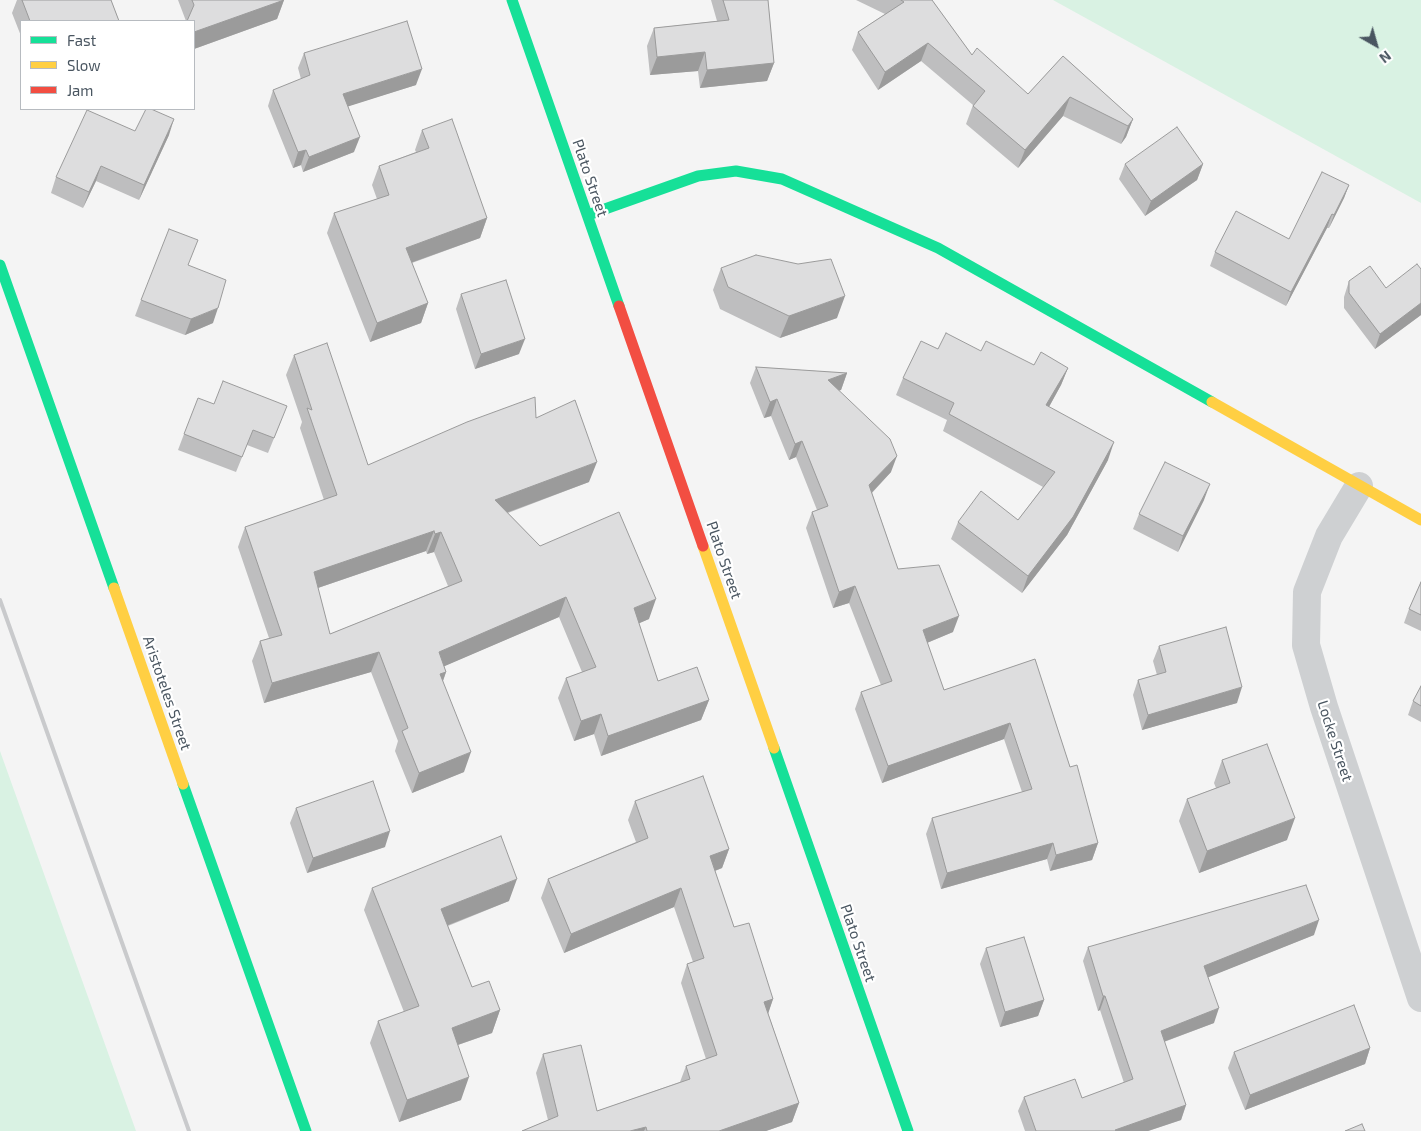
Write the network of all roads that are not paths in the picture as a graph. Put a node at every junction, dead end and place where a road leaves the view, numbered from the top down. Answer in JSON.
{"nodes":[{"id":1,"x":512,"y":0,"type":"edge"},
{"id":2,"x":588,"y":215,"type":"junction"},
{"id":3,"x":0,"y":265,"type":"edge"},
{"id":4,"x":1359,"y":486,"type":"junction"},
{"id":5,"x":1421,"y":520,"type":"edge"},
{"id":6,"x":1421,"y":998,"type":"edge"},
{"id":7,"x":306,"y":1131,"type":"edge"},
{"id":8,"x":908,"y":1131,"type":"edge"}],
"edges":[{"from":1,"to":2,"type":"street","name":"Plato Street"},
{"from":2,"to":4,"type":"street"},
{"from":2,"to":8,"type":"street","name":"Plato Street"},
{"from":3,"to":7,"type":"street","name":"Aristoteles Street"},
{"from":4,"to":5,"type":"street"},
{"from":4,"to":6,"type":"street","name":"Locke Street"}]}
